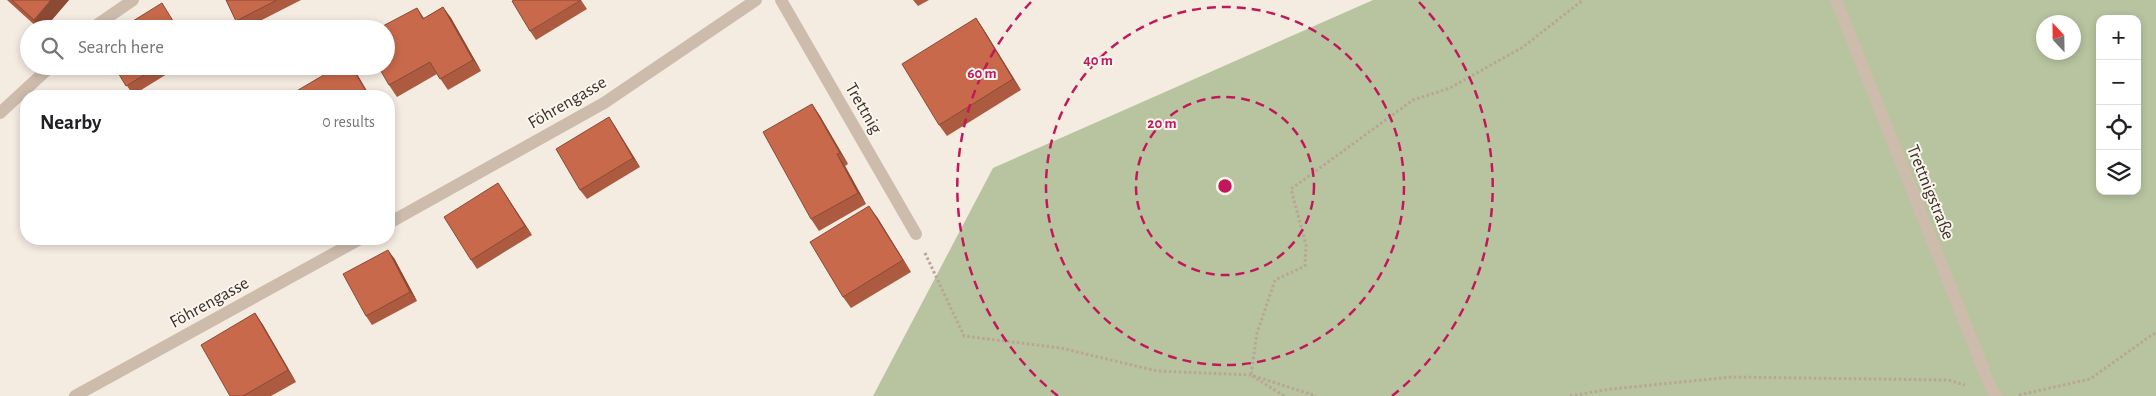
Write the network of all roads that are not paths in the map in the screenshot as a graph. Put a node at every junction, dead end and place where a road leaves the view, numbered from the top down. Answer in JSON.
{"nodes":[{"id":1,"x":133,"y":0,"type":"edge"},
{"id":2,"x":756,"y":0,"type":"edge"},
{"id":3,"x":781,"y":0,"type":"edge"},
{"id":4,"x":1836,"y":0,"type":"edge"},
{"id":5,"x":105,"y":20,"type":"edge"},
{"id":6,"x":41,"y":75,"type":"edge"},
{"id":7,"x":25,"y":90,"type":"edge"},
{"id":8,"x":20,"y":95,"type":"edge"},
{"id":9,"x":0,"y":113,"type":"edge"},
{"id":10,"x":395,"y":220,"type":"edge"},
{"id":11,"x":916,"y":234,"type":"road end"},
{"id":12,"x":349,"y":245,"type":"edge"},
{"id":13,"x":1994,"y":394,"type":"edge"},
{"id":14,"x":76,"y":396,"type":"edge"}],
"edges":[{"from":1,"to":5,"type":"street"},
{"from":2,"to":10,"type":"street","name":"Föhrengasse"},
{"from":3,"to":11,"type":"street","name":"Trettnig"},
{"from":4,"to":13,"type":"street","name":"Trettnigstraße"},
{"from":6,"to":7,"type":"street"},
{"from":8,"to":9,"type":"street"},
{"from":12,"to":14,"type":"street","name":"Föhrengasse"}]}
